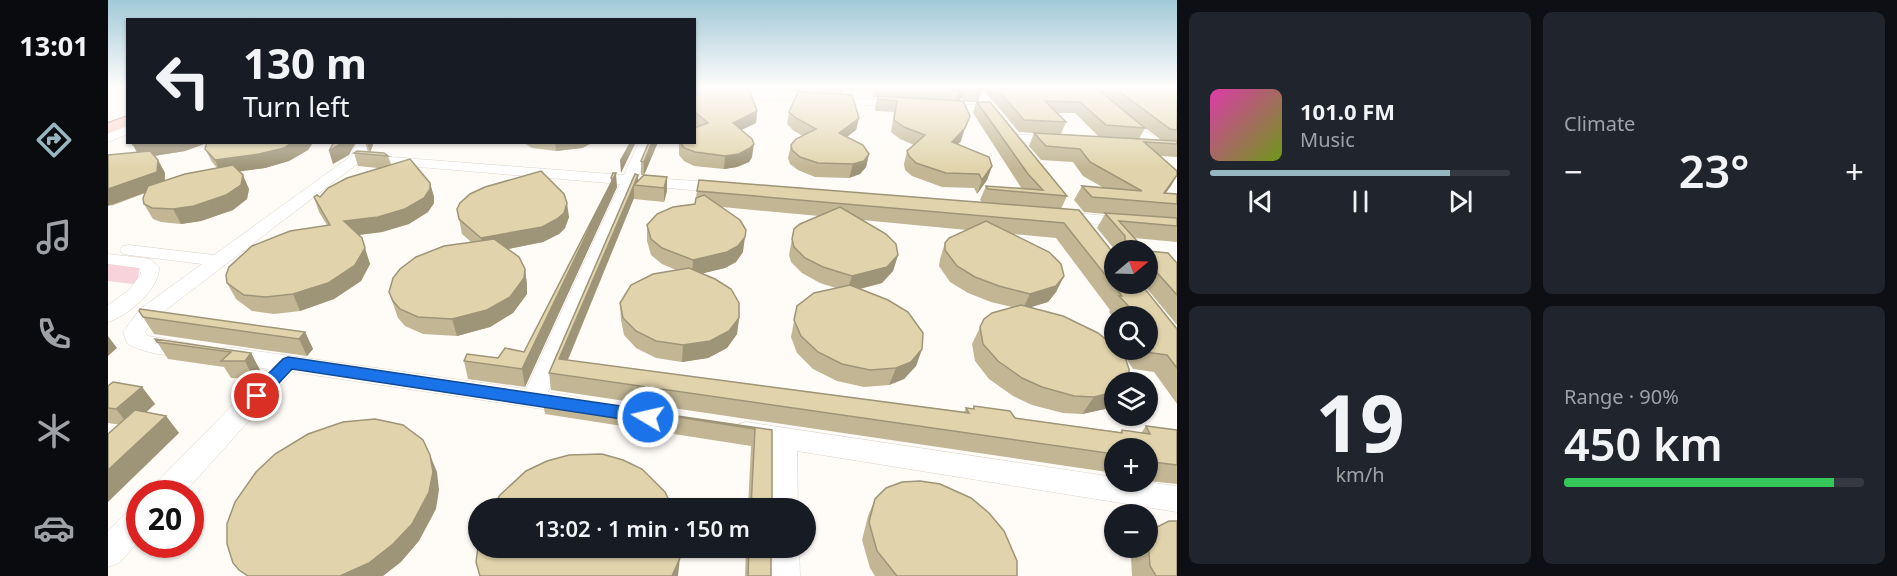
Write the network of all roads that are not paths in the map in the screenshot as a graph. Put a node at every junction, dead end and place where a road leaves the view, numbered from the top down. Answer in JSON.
{"nodes":[{"id":1,"x":969,"y":115,"type":"edge"},
{"id":2,"x":996,"y":115,"type":"edge"},
{"id":3,"x":1118,"y":115,"type":"edge"},
{"id":4,"x":126,"y":121,"type":"edge"},
{"id":5,"x":1003,"y":124,"type":"junction"},
{"id":6,"x":108,"y":128,"type":"edge"},
{"id":7,"x":126,"y":130,"type":"edge"},
{"id":8,"x":108,"y":138,"type":"edge"},
{"id":9,"x":1070,"y":142,"type":"edge"},
{"id":10,"x":645,"y":144,"type":"edge"},
{"id":11,"x":1137,"y":146,"type":"edge"},
{"id":12,"x":1159,"y":148,"type":"junction"},
{"id":13,"x":1177,"y":149,"type":"edge"},
{"id":14,"x":360,"y":150,"type":"edge"},
{"id":15,"x":1029,"y":156,"type":"edge"},
{"id":16,"x":629,"y":180,"type":"junction"},
{"id":17,"x":736,"y":189,"type":"edge"},
{"id":18,"x":1065,"y":201,"type":"edge"},
{"id":19,"x":1043,"y":216,"type":"edge"},
{"id":20,"x":1079,"y":219,"type":"junction"},
{"id":21,"x":1177,"y":227,"type":"edge"},
{"id":22,"x":1093,"y":237,"type":"edge"},
{"id":23,"x":108,"y":247,"type":"edge"},
{"id":24,"x":108,"y":259,"type":"edge"},
{"id":25,"x":218,"y":261,"type":"junction"},
{"id":26,"x":108,"y":315,"type":"edge"},
{"id":27,"x":288,"y":363,"type":"junction"},
{"id":28,"x":533,"y":399,"type":"junction"},
{"id":29,"x":591,"y":408,"type":"edge"},
{"id":30,"x":727,"y":429,"type":"edge"},
{"id":31,"x":784,"y":438,"type":"junction"},
{"id":32,"x":177,"y":480,"type":"edge"},
{"id":33,"x":784,"y":498,"type":"edge"},
{"id":34,"x":1177,"y":499,"type":"edge"},
{"id":35,"x":126,"y":533,"type":"edge"},
{"id":36,"x":108,"y":552,"type":"edge"},
{"id":37,"x":784,"y":558,"type":"edge"},
{"id":38,"x":784,"y":576,"type":"edge"}],
"edges":[{"from":1,"to":5,"type":"lane"},
{"from":2,"to":5,"type":"lane"},
{"from":3,"to":12,"type":"lane"},
{"from":4,"to":6,"type":"main road"},
{"from":5,"to":9,"type":"lane"},
{"from":5,"to":15,"type":"lane"},
{"from":7,"to":8,"type":"lane"},
{"from":10,"to":16,"type":"lane"},
{"from":11,"to":12,"type":"lane"},
{"from":12,"to":13,"type":"lane"},
{"from":14,"to":16,"type":"lane"},
{"from":14,"to":25,"type":"lane"},
{"from":16,"to":17,"type":"lane"},
{"from":16,"to":28,"type":"lane"},
{"from":18,"to":20,"type":"lane"},
{"from":19,"to":20,"type":"lane"},
{"from":20,"to":21,"type":"lane"},
{"from":20,"to":22,"type":"lane"},
{"from":23,"to":25,"type":"lane"},
{"from":24,"to":26,"type":"lane"},
{"from":25,"to":27,"type":"lane"},
{"from":27,"to":28,"type":"lane"},
{"from":27,"to":32,"type":"lane"},
{"from":28,"to":29,"type":"lane"},
{"from":30,"to":31,"type":"lane"},
{"from":31,"to":33,"type":"lane"},
{"from":31,"to":34,"type":"lane"},
{"from":35,"to":36,"type":"lane"},
{"from":37,"to":38,"type":"lane"}]}
